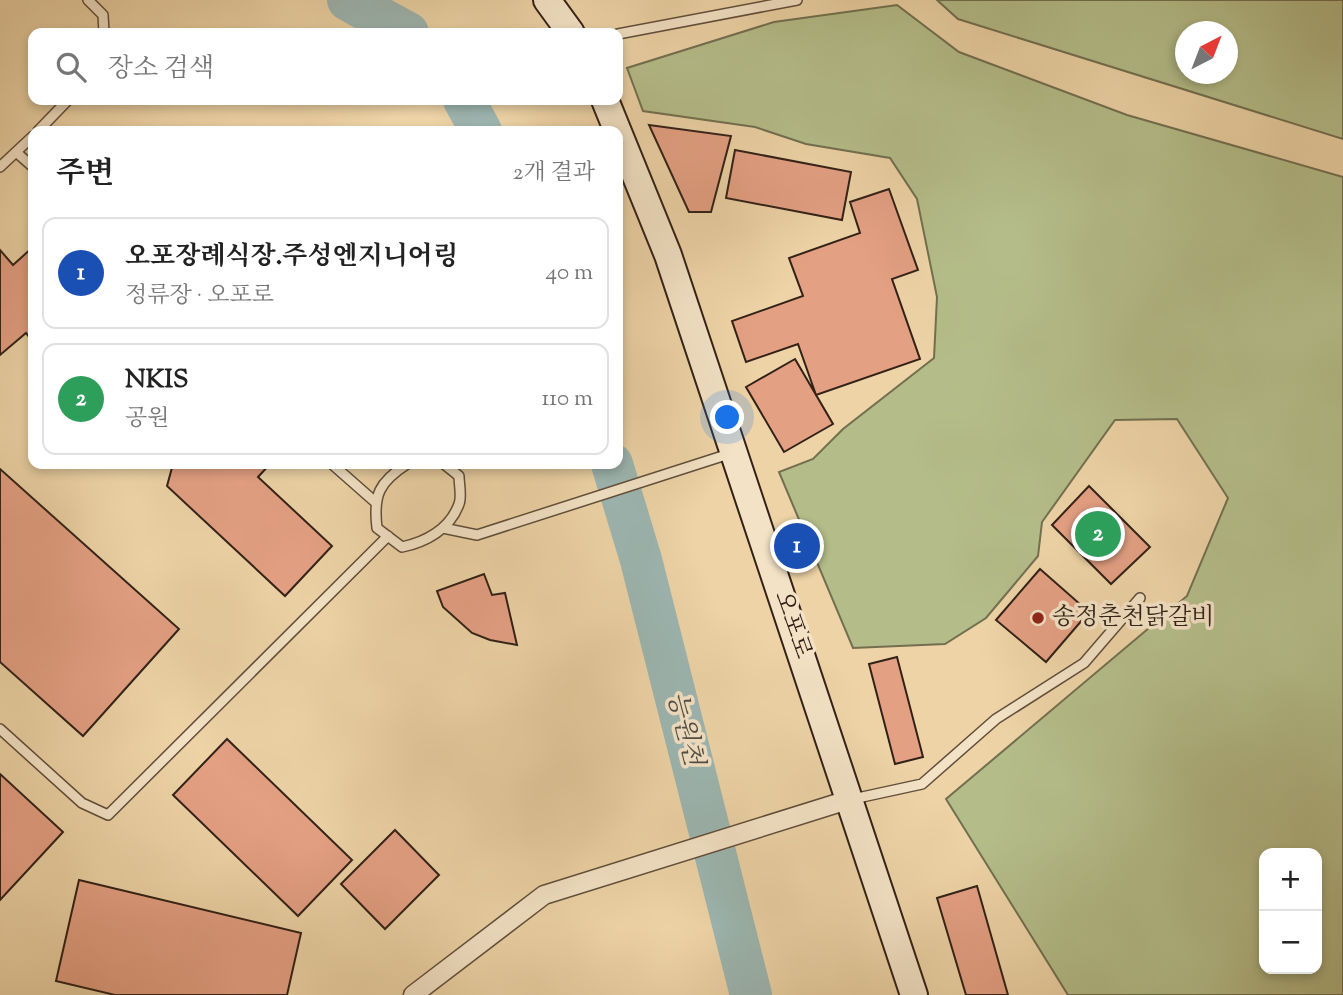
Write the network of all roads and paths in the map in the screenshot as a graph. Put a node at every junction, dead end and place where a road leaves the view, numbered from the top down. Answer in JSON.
{"nodes":[{"id":1,"x":88,"y":0,"type":"edge"},
{"id":2,"x":547,"y":0,"type":"edge"},
{"id":3,"x":797,"y":0,"type":"edge"},
{"id":4,"x":104,"y":28,"type":"edge"},
{"id":5,"x":567,"y":28,"type":"edge"},
{"id":6,"x":623,"y":33,"type":"edge"},
{"id":7,"x":63,"y":105,"type":"edge"},
{"id":8,"x":607,"y":105,"type":"edge"},
{"id":9,"x":43,"y":126,"type":"edge"},
{"id":10,"x":616,"y":126,"type":"edge"},
{"id":11,"x":28,"y":141,"type":"edge"},
{"id":12,"x":623,"y":144,"type":"edge"},
{"id":13,"x":16,"y":152,"type":"junction"},
{"id":14,"x":28,"y":163,"type":"edge"},
{"id":15,"x":0,"y":167,"type":"edge"},
{"id":16,"x":734,"y":453,"type":"junction"},
{"id":17,"x":338,"y":469,"type":"edge"},
{"id":18,"x":399,"y":469,"type":"edge"},
{"id":19,"x":450,"y":469,"type":"edge"},
{"id":20,"x":374,"y":501,"type":"junction"},
{"id":21,"x":443,"y":528,"type":"junction"},
{"id":22,"x":388,"y":536,"type":"junction"},
{"id":23,"x":1140,"y":598,"type":"dead end"},
{"id":24,"x":0,"y":729,"type":"edge"},
{"id":25,"x":851,"y":799,"type":"junction"},
{"id":26,"x":413,"y":995,"type":"edge"},
{"id":27,"x":914,"y":995,"type":"edge"}],
"edges":[{"from":1,"to":4,"type":"lane"},
{"from":2,"to":5,"type":"street"},
{"from":3,"to":6,"type":"lane"},
{"from":7,"to":9,"type":"lane"},
{"from":8,"to":10,"type":"street","name":"오포로"},
{"from":11,"to":13,"type":"lane"},
{"from":12,"to":16,"type":"street","name":"오포로"},
{"from":13,"to":14,"type":"lane"},
{"from":13,"to":15,"type":"lane"},
{"from":16,"to":21,"type":"lane"},
{"from":16,"to":25,"type":"street","name":"오포로"},
{"from":17,"to":20,"type":"lane"},
{"from":18,"to":20,"type":"lane"},
{"from":19,"to":21,"type":"lane"},
{"from":20,"to":22,"type":"lane"},
{"from":21,"to":22,"type":"lane"},
{"from":22,"to":24,"type":"lane"},
{"from":23,"to":25,"type":"lane"},
{"from":25,"to":26,"type":"street"},
{"from":25,"to":27,"type":"street","name":"오포로"}]}
